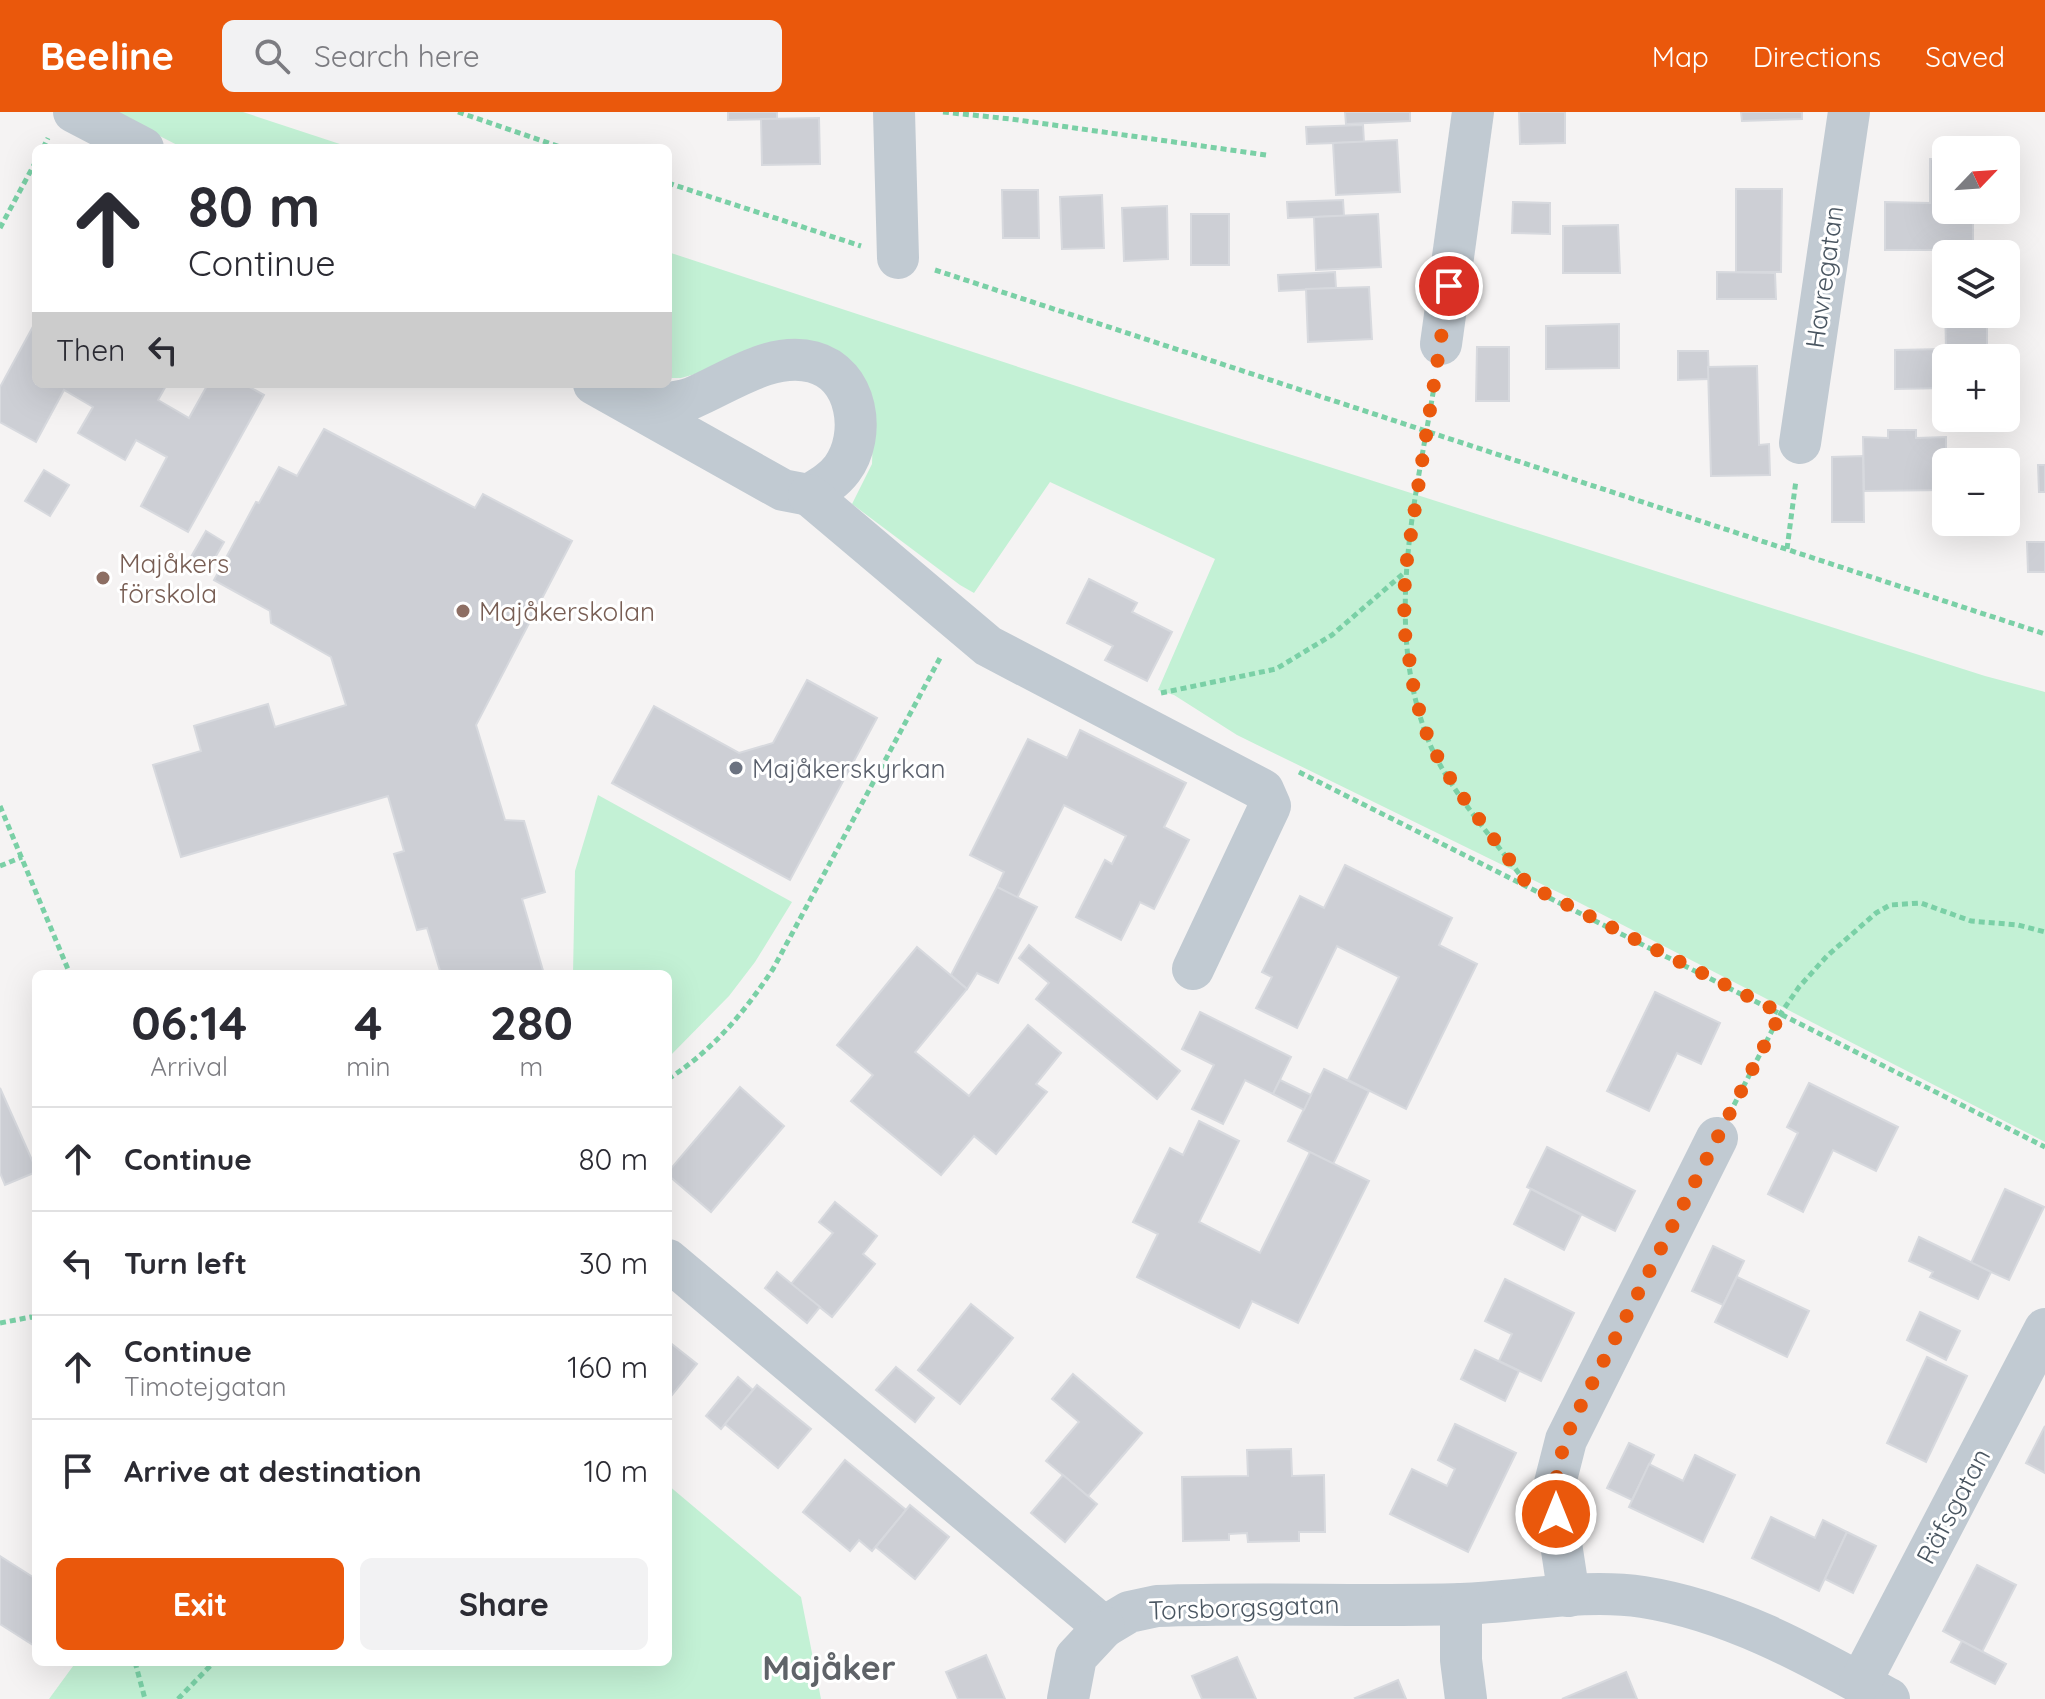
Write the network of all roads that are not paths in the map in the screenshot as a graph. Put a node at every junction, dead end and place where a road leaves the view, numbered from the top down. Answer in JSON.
{"nodes":[{"id":1,"x":74,"y":112,"type":"edge"},
{"id":2,"x":894,"y":112,"type":"edge"},
{"id":3,"x":1473,"y":112,"type":"edge"},
{"id":4,"x":1849,"y":112,"type":"edge"},
{"id":5,"x":135,"y":144,"type":"edge"},
{"id":6,"x":898,"y":258,"type":"road end"},
{"id":7,"x":1441,"y":344,"type":"road end"},
{"id":8,"x":602,"y":388,"type":"edge"},
{"id":9,"x":638,"y":407,"type":"junction"},
{"id":10,"x":1800,"y":443,"type":"road end"},
{"id":11,"x":809,"y":495,"type":"junction"},
{"id":12,"x":1193,"y":969,"type":"dead end"},
{"id":13,"x":1717,"y":1138,"type":"road end"},
{"id":14,"x":672,"y":1263,"type":"edge"},
{"id":15,"x":2045,"y":1329,"type":"edge"},
{"id":16,"x":1569,"y":1596,"type":"junction"},
{"id":17,"x":1461,"y":1604,"type":"junction"},
{"id":18,"x":1104,"y":1627,"type":"junction"},
{"id":19,"x":1874,"y":1691,"type":"edge"},
{"id":20,"x":1068,"y":1699,"type":"edge"},
{"id":21,"x":1466,"y":1699,"type":"edge"}],
"edges":[{"from":1,"to":5,"type":"street"},
{"from":2,"to":6,"type":"street"},
{"from":3,"to":7,"type":"street"},
{"from":4,"to":10,"type":"street","name":"Havregatan"},
{"from":8,"to":9,"type":"street"},
{"from":9,"to":11,"type":"street"},
{"from":9,"to":11,"type":"street"},
{"from":11,"to":12,"type":"street"},
{"from":13,"to":16,"type":"street"},
{"from":14,"to":18,"type":"street"},
{"from":15,"to":19,"type":"street","name":"Räfsgatan"},
{"from":16,"to":17,"type":"street","name":"Torsborgsgatan"},
{"from":16,"to":19,"type":"street","name":"Torsborgsgatan"},
{"from":17,"to":18,"type":"street","name":"Torsborgsgatan"},
{"from":17,"to":21,"type":"street"},
{"from":18,"to":20,"type":"street"}]}
